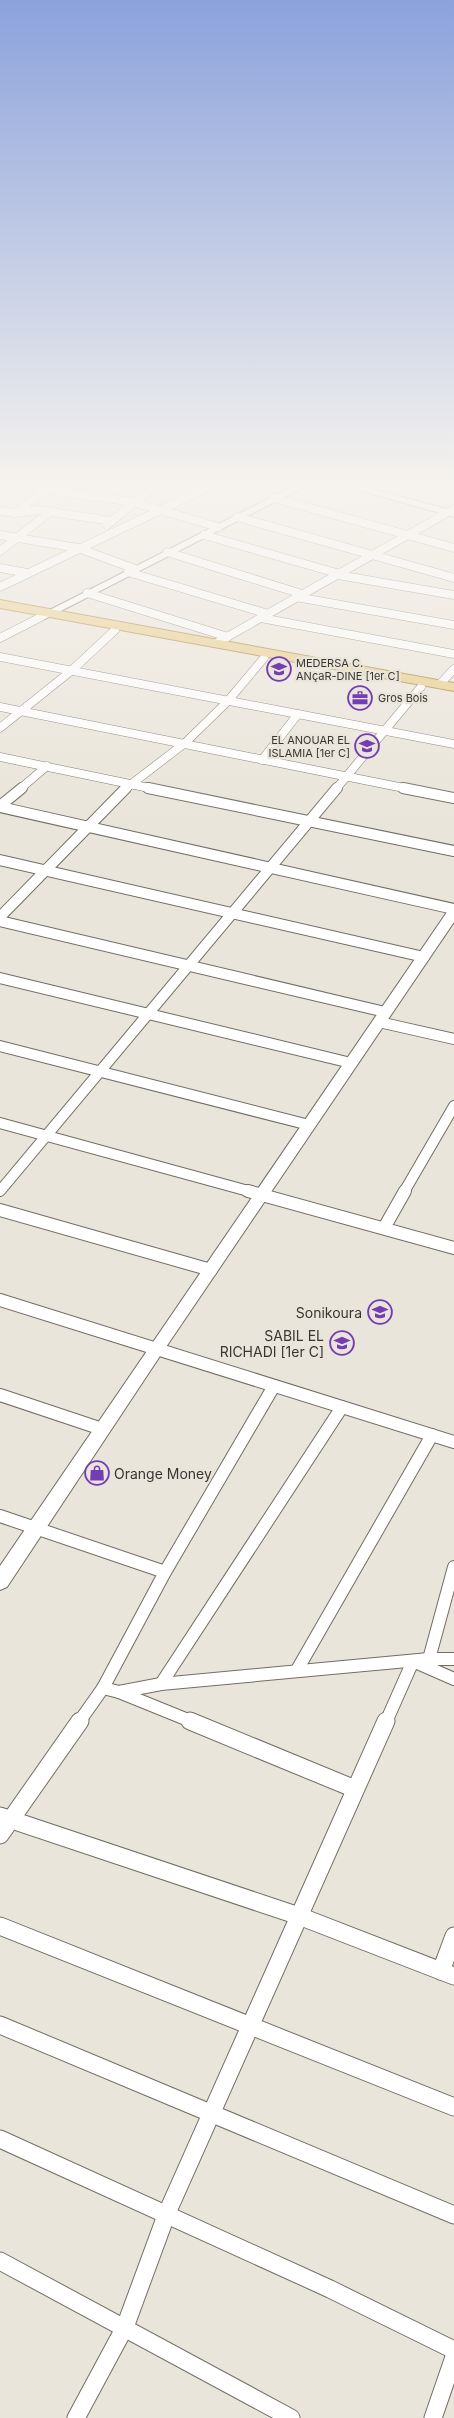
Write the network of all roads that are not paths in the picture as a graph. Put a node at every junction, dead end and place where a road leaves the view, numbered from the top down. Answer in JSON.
{"nodes":[{"id":1,"x":85,"y":594,"type":"edge"},
{"id":2,"x":89,"y":594,"type":"edge"},
{"id":3,"x":200,"y":594,"type":"edge"},
{"id":4,"x":293,"y":594,"type":"edge"},
{"id":5,"x":303,"y":594,"type":"edge"},
{"id":6,"x":299,"y":596,"type":"junction"},
{"id":7,"x":0,"y":604,"type":"edge"},
{"id":8,"x":0,"y":610,"type":"edge"},
{"id":9,"x":44,"y":615,"type":"junction"},
{"id":10,"x":264,"y":616,"type":"junction"},
{"id":11,"x":454,"y":625,"type":"edge"},
{"id":12,"x":115,"y":630,"type":"junction"},
{"id":13,"x":0,"y":638,"type":"edge"},
{"id":14,"x":223,"y":639,"type":"junction"},
{"id":15,"x":454,"y":654,"type":"edge"},
{"id":16,"x":0,"y":657,"type":"edge"},
{"id":17,"x":264,"y":658,"type":"junction"},
{"id":18,"x":454,"y":668,"type":"edge"},
{"id":19,"x":71,"y":671,"type":"junction"},
{"id":20,"x":440,"y":684,"type":"junction"},
{"id":21,"x":421,"y":687,"type":"junction"},
{"id":22,"x":454,"y":687,"type":"edge"},
{"id":23,"x":454,"y":693,"type":"edge"},
{"id":24,"x":227,"y":702,"type":"junction"},
{"id":25,"x":0,"y":707,"type":"edge"},
{"id":26,"x":19,"y":711,"type":"junction"},
{"id":27,"x":298,"y":714,"type":"junction"},
{"id":28,"x":0,"y":728,"type":"edge"},
{"id":29,"x":385,"y":731,"type":"junction"},
{"id":30,"x":185,"y":743,"type":"junction"},
{"id":31,"x":454,"y":744,"type":"edge"},
{"id":32,"x":0,"y":757,"type":"edge"},
{"id":33,"x":262,"y":760,"type":"junction"},
{"id":34,"x":47,"y":766,"type":"junction"},
{"id":35,"x":346,"y":777,"type":"junction"},
{"id":36,"x":130,"y":784,"type":"junction"},
{"id":37,"x":454,"y":798,"type":"edge"},
{"id":38,"x":0,"y":807,"type":"edge"},
{"id":39,"x":310,"y":822,"type":"junction"},
{"id":40,"x":88,"y":827,"type":"junction"},
{"id":41,"x":454,"y":851,"type":"edge"},
{"id":42,"x":0,"y":860,"type":"edge"},
{"id":43,"x":271,"y":868,"type":"junction"},
{"id":44,"x":45,"y":871,"type":"junction"},
{"id":45,"x":454,"y":911,"type":"edge"},
{"id":46,"x":232,"y":913,"type":"junction"},
{"id":47,"x":0,"y":919,"type":"edge"},
{"id":48,"x":424,"y":957,"type":"junction"},
{"id":49,"x":189,"y":965,"type":"junction"},
{"id":50,"x":0,"y":978,"type":"edge"},
{"id":51,"x":148,"y":1014,"type":"junction"},
{"id":52,"x":382,"y":1017,"type":"junction"},
{"id":53,"x":454,"y":1040,"type":"edge"},
{"id":54,"x":0,"y":1046,"type":"edge"},
{"id":55,"x":351,"y":1063,"type":"junction"},
{"id":56,"x":100,"y":1071,"type":"junction"},
{"id":57,"x":454,"y":1106,"type":"edge"},
{"id":58,"x":0,"y":1123,"type":"edge"},
{"id":59,"x":309,"y":1125,"type":"junction"},
{"id":60,"x":46,"y":1136,"type":"junction"},
{"id":61,"x":0,"y":1191,"type":"edge"},
{"id":62,"x":262,"y":1194,"type":"junction"},
{"id":63,"x":0,"y":1210,"type":"edge"},
{"id":64,"x":384,"y":1228,"type":"junction"},
{"id":65,"x":454,"y":1248,"type":"edge"},
{"id":66,"x":211,"y":1270,"type":"junction"},
{"id":67,"x":0,"y":1300,"type":"edge"},
{"id":68,"x":156,"y":1349,"type":"junction"},
{"id":69,"x":274,"y":1386,"type":"junction"},
{"id":70,"x":0,"y":1395,"type":"edge"},
{"id":71,"x":342,"y":1407,"type":"junction"},
{"id":72,"x":102,"y":1429,"type":"junction"},
{"id":73,"x":432,"y":1435,"type":"junction"},
{"id":74,"x":454,"y":1442,"type":"edge"},
{"id":75,"x":0,"y":1516,"type":"edge"},
{"id":76,"x":37,"y":1529,"type":"junction"},
{"id":77,"x":454,"y":1567,"type":"edge"},
{"id":78,"x":164,"y":1572,"type":"junction"},
{"id":79,"x":0,"y":1582,"type":"edge"},
{"id":80,"x":454,"y":1659,"type":"edge"},
{"id":81,"x":421,"y":1660,"type":"junction"},
{"id":82,"x":297,"y":1670,"type":"junction"},
{"id":83,"x":454,"y":1679,"type":"edge"},
{"id":84,"x":161,"y":1684,"type":"junction"},
{"id":85,"x":103,"y":1688,"type":"junction"},
{"id":86,"x":119,"y":1692,"type":"junction"},
{"id":87,"x":355,"y":1789,"type":"junction"},
{"id":88,"x":5,"y":1818,"type":"edge"},
{"id":89,"x":0,"y":1835,"type":"edge"},
{"id":90,"x":298,"y":1916,"type":"junction"},
{"id":91,"x":0,"y":1926,"type":"edge"},
{"id":92,"x":454,"y":1936,"type":"edge"},
{"id":93,"x":447,"y":1973,"type":"edge"},
{"id":94,"x":0,"y":2025,"type":"edge"},
{"id":95,"x":250,"y":2025,"type":"junction"},
{"id":96,"x":454,"y":2107,"type":"edge"},
{"id":97,"x":212,"y":2112,"type":"junction"},
{"id":98,"x":0,"y":2138,"type":"edge"},
{"id":99,"x":167,"y":2213,"type":"junction"},
{"id":100,"x":454,"y":2215,"type":"edge"},
{"id":101,"x":0,"y":2261,"type":"edge"},
{"id":102,"x":125,"y":2327,"type":"junction"},
{"id":103,"x":454,"y":2350,"type":"edge"},
{"id":104,"x":454,"y":2357,"type":"edge"},
{"id":105,"x":76,"y":2418,"type":"edge"},
{"id":106,"x":291,"y":2418,"type":"edge"},
{"id":107,"x":434,"y":2418,"type":"edge"}],
"edges":[{"from":1,"to":9,"type":"street"},
{"from":2,"to":14,"type":"street"},
{"from":3,"to":10,"type":"street"},
{"from":4,"to":6,"type":"street"},
{"from":5,"to":6,"type":"street"},
{"from":6,"to":10,"type":"street"},
{"from":6,"to":11,"type":"street"},
{"from":7,"to":9,"type":"main road"},
{"from":8,"to":9,"type":"main road"},
{"from":9,"to":12,"type":"main road"},
{"from":9,"to":13,"type":"street"},
{"from":9,"to":14,"type":"main road"},
{"from":10,"to":14,"type":"street"},
{"from":10,"to":15,"type":"street"},
{"from":12,"to":17,"type":"main road"},
{"from":12,"to":19,"type":"street"},
{"from":14,"to":20,"type":"main road"},
{"from":16,"to":19,"type":"street"},
{"from":17,"to":21,"type":"main road"},
{"from":17,"to":24,"type":"street"},
{"from":18,"to":20,"type":"street"},
{"from":19,"to":24,"type":"street"},
{"from":19,"to":26,"type":"street"},
{"from":20,"to":22,"type":"main road"},
{"from":21,"to":23,"type":"main road"},
{"from":21,"to":29,"type":"street"},
{"from":24,"to":27,"type":"street"},
{"from":24,"to":30,"type":"street"},
{"from":25,"to":26,"type":"street"},
{"from":26,"to":28,"type":"street"},
{"from":26,"to":30,"type":"street"},
{"from":27,"to":29,"type":"street"},
{"from":27,"to":33,"type":"street"},
{"from":29,"to":31,"type":"street"},
{"from":29,"to":35,"type":"street"},
{"from":30,"to":33,"type":"street"},
{"from":30,"to":36,"type":"street"},
{"from":32,"to":34,"type":"street"},
{"from":33,"to":35,"type":"street"},
{"from":34,"to":36,"type":"street"},
{"from":34,"to":38,"type":"street"},
{"from":35,"to":37,"type":"street"},
{"from":35,"to":39,"type":"street"},
{"from":36,"to":39,"type":"street"},
{"from":36,"to":40,"type":"street"},
{"from":38,"to":40,"type":"street"},
{"from":39,"to":41,"type":"street"},
{"from":39,"to":43,"type":"street"},
{"from":40,"to":43,"type":"street"},
{"from":40,"to":44,"type":"street"},
{"from":42,"to":44,"type":"street"},
{"from":43,"to":45,"type":"street"},
{"from":43,"to":46,"type":"street"},
{"from":44,"to":46,"type":"street"},
{"from":44,"to":47,"type":"street"},
{"from":45,"to":48,"type":"street"},
{"from":46,"to":48,"type":"street"},
{"from":46,"to":49,"type":"street"},
{"from":47,"to":49,"type":"street"},
{"from":48,"to":52,"type":"street"},
{"from":49,"to":51,"type":"street"},
{"from":49,"to":52,"type":"street"},
{"from":50,"to":51,"type":"street"},
{"from":51,"to":55,"type":"street"},
{"from":51,"to":56,"type":"street"},
{"from":52,"to":53,"type":"street"},
{"from":52,"to":55,"type":"street"},
{"from":54,"to":56,"type":"street"},
{"from":55,"to":59,"type":"street"},
{"from":56,"to":59,"type":"street"},
{"from":56,"to":60,"type":"street"},
{"from":57,"to":64,"type":"street"},
{"from":58,"to":60,"type":"street"},
{"from":59,"to":62,"type":"street"},
{"from":60,"to":61,"type":"street"},
{"from":60,"to":62,"type":"street"},
{"from":62,"to":64,"type":"street"},
{"from":62,"to":66,"type":"street"},
{"from":63,"to":66,"type":"street"},
{"from":64,"to":65,"type":"street"},
{"from":66,"to":68,"type":"street"},
{"from":67,"to":68,"type":"street"},
{"from":68,"to":69,"type":"street"},
{"from":68,"to":72,"type":"street"},
{"from":69,"to":71,"type":"street"},
{"from":69,"to":78,"type":"street"},
{"from":70,"to":72,"type":"street"},
{"from":71,"to":73,"type":"street"},
{"from":71,"to":84,"type":"street"},
{"from":72,"to":76,"type":"street"},
{"from":73,"to":74,"type":"street"},
{"from":73,"to":82,"type":"street"},
{"from":75,"to":76,"type":"street"},
{"from":76,"to":78,"type":"street"},
{"from":76,"to":79,"type":"street"},
{"from":77,"to":81,"type":"street"},
{"from":78,"to":85,"type":"street"},
{"from":80,"to":81,"type":"street"},
{"from":81,"to":82,"type":"street"},
{"from":81,"to":83,"type":"street"},
{"from":81,"to":87,"type":"street"},
{"from":82,"to":84,"type":"street"},
{"from":84,"to":86,"type":"street"},
{"from":85,"to":86,"type":"street"},
{"from":85,"to":88,"type":"street"},
{"from":86,"to":87,"type":"street"},
{"from":87,"to":90,"type":"street"},
{"from":88,"to":89,"type":"street"},
{"from":88,"to":90,"type":"street"},
{"from":90,"to":93,"type":"street"},
{"from":90,"to":95,"type":"street"},
{"from":91,"to":95,"type":"street"},
{"from":92,"to":93,"type":"street"},
{"from":94,"to":97,"type":"street"},
{"from":95,"to":96,"type":"street"},
{"from":95,"to":97,"type":"street"},
{"from":97,"to":99,"type":"street"},
{"from":97,"to":100,"type":"street"},
{"from":98,"to":99,"type":"street"},
{"from":99,"to":102,"type":"street"},
{"from":99,"to":103,"type":"street"},
{"from":101,"to":102,"type":"street"},
{"from":102,"to":105,"type":"street"},
{"from":102,"to":106,"type":"street"},
{"from":104,"to":107,"type":"street"}]}
